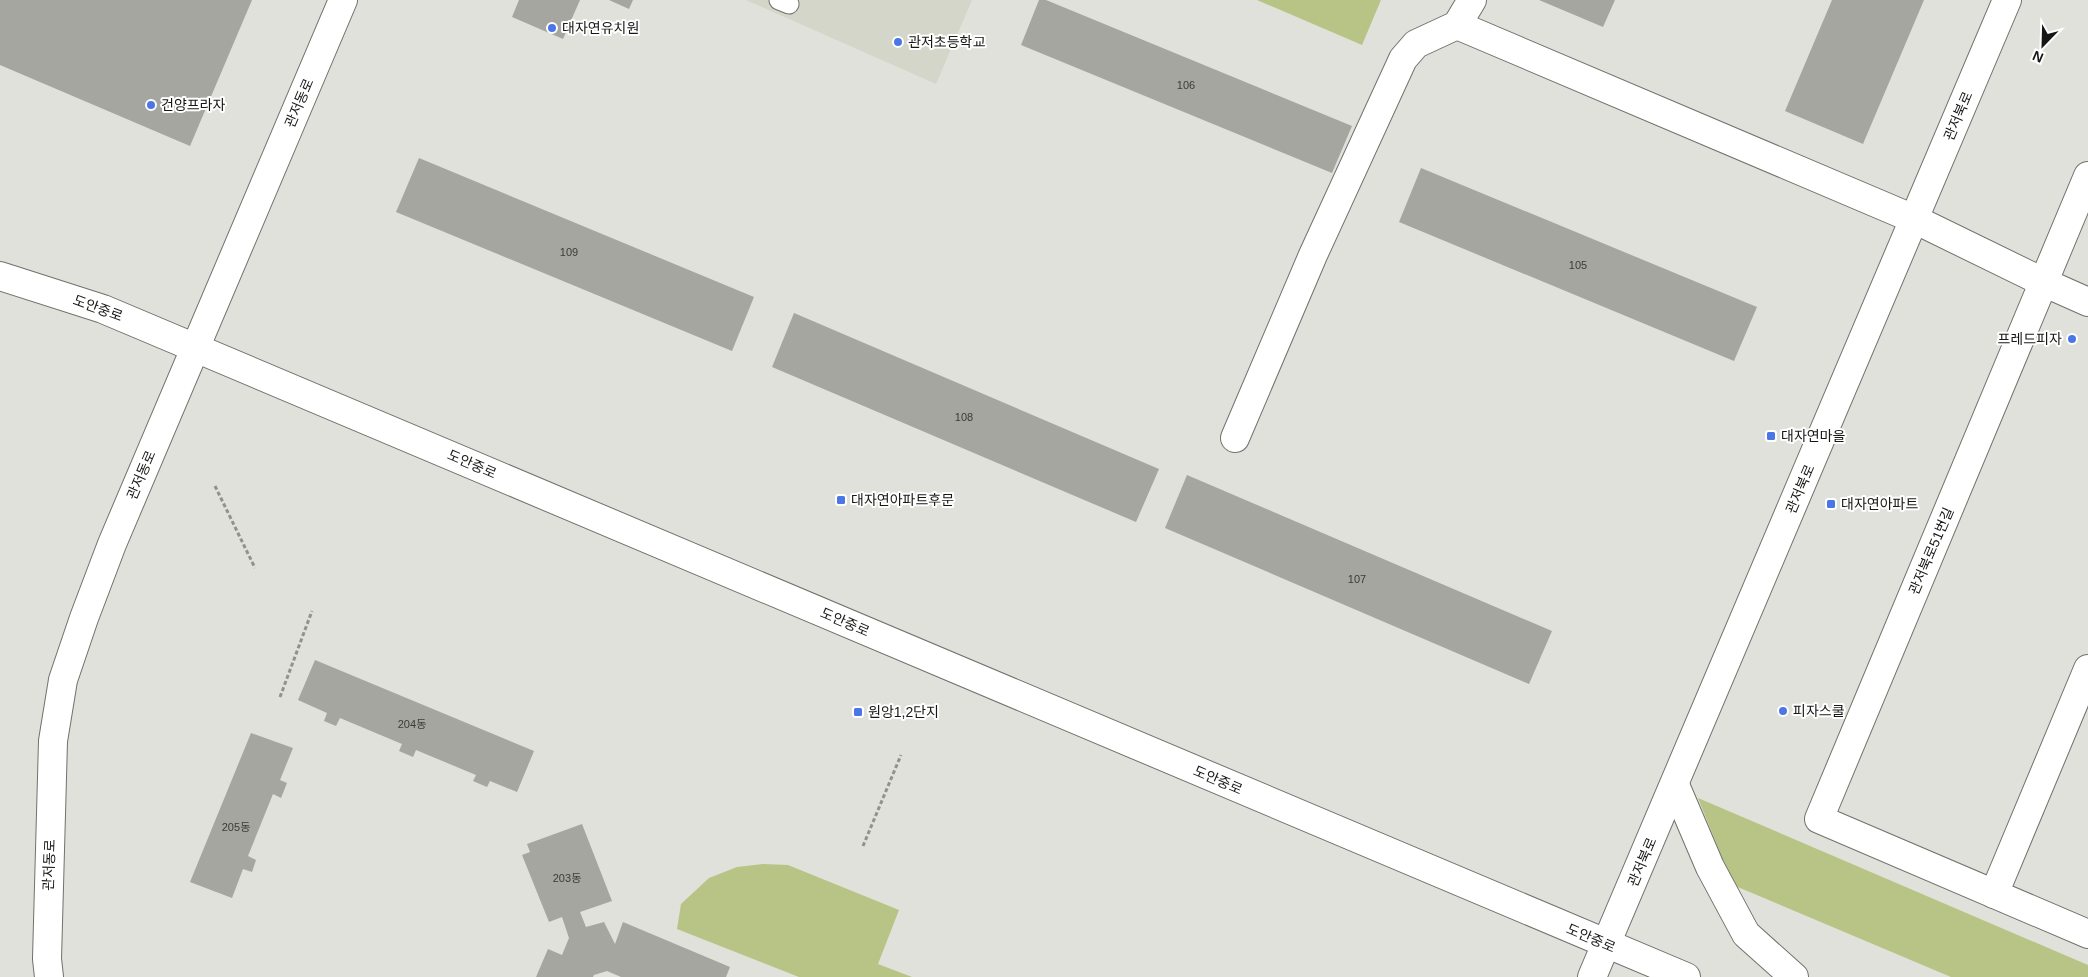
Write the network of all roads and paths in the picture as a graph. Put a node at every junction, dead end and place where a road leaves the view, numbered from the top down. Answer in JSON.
{"nodes":[{"id":1,"x":343,"y":0,"type":"edge"},
{"id":2,"x":1472,"y":0,"type":"edge"},
{"id":3,"x":2007,"y":0,"type":"edge"},
{"id":4,"x":1457,"y":25,"type":"junction"},
{"id":5,"x":2088,"y":176,"type":"edge"},
{"id":6,"x":1914,"y":219,"type":"junction"},
{"id":7,"x":0,"y":276,"type":"edge"},
{"id":8,"x":2043,"y":282,"type":"junction"},
{"id":9,"x":2088,"y":302,"type":"edge"},
{"id":10,"x":195,"y":347,"type":"junction"},
{"id":11,"x":1235,"y":438,"type":"dead end"},
{"id":12,"x":215,"y":486,"type":"dead end"},
{"id":13,"x":254,"y":568,"type":"dead end"},
{"id":14,"x":312,"y":611,"type":"dead end"},
{"id":15,"x":2088,"y":669,"type":"edge"},
{"id":16,"x":280,"y":697,"type":"dead end"},
{"id":17,"x":900,"y":755,"type":"dead end"},
{"id":18,"x":1675,"y":785,"type":"junction"},
{"id":19,"x":863,"y":846,"type":"dead end"},
{"id":20,"x":1994,"y":894,"type":"junction"},
{"id":21,"x":2088,"y":934,"type":"edge"},
{"id":22,"x":1607,"y":945,"type":"junction"},
{"id":23,"x":49,"y":977,"type":"edge"},
{"id":24,"x":1592,"y":977,"type":"edge"},
{"id":25,"x":1686,"y":977,"type":"edge"},
{"id":26,"x":1794,"y":977,"type":"edge"}],
"edges":[{"from":1,"to":10,"type":"street","name":"관저동로"},
{"from":2,"to":4,"type":"street"},
{"from":3,"to":6,"type":"street","name":"관저북로"},
{"from":4,"to":6,"type":"street"},
{"from":4,"to":11,"type":"street"},
{"from":5,"to":8,"type":"street","name":"관저북로51번길"},
{"from":6,"to":8,"type":"street"},
{"from":6,"to":18,"type":"street","name":"관저북로"},
{"from":7,"to":10,"type":"street","name":"도안중로"},
{"from":8,"to":9,"type":"street"},
{"from":8,"to":20,"type":"street","name":"관저북로51번길"},
{"from":10,"to":22,"type":"street","name":"도안중로"},
{"from":10,"to":23,"type":"street","name":"관저동로"},
{"from":12,"to":13,"type":"path"},
{"from":14,"to":16,"type":"path"},
{"from":15,"to":20,"type":"street"},
{"from":17,"to":19,"type":"path"},
{"from":18,"to":22,"type":"street","name":"관저북로"},
{"from":18,"to":26,"type":"street"},
{"from":20,"to":21,"type":"street"},
{"from":22,"to":24,"type":"street","name":"관저북로"},
{"from":22,"to":25,"type":"street","name":"도안중로"}]}
